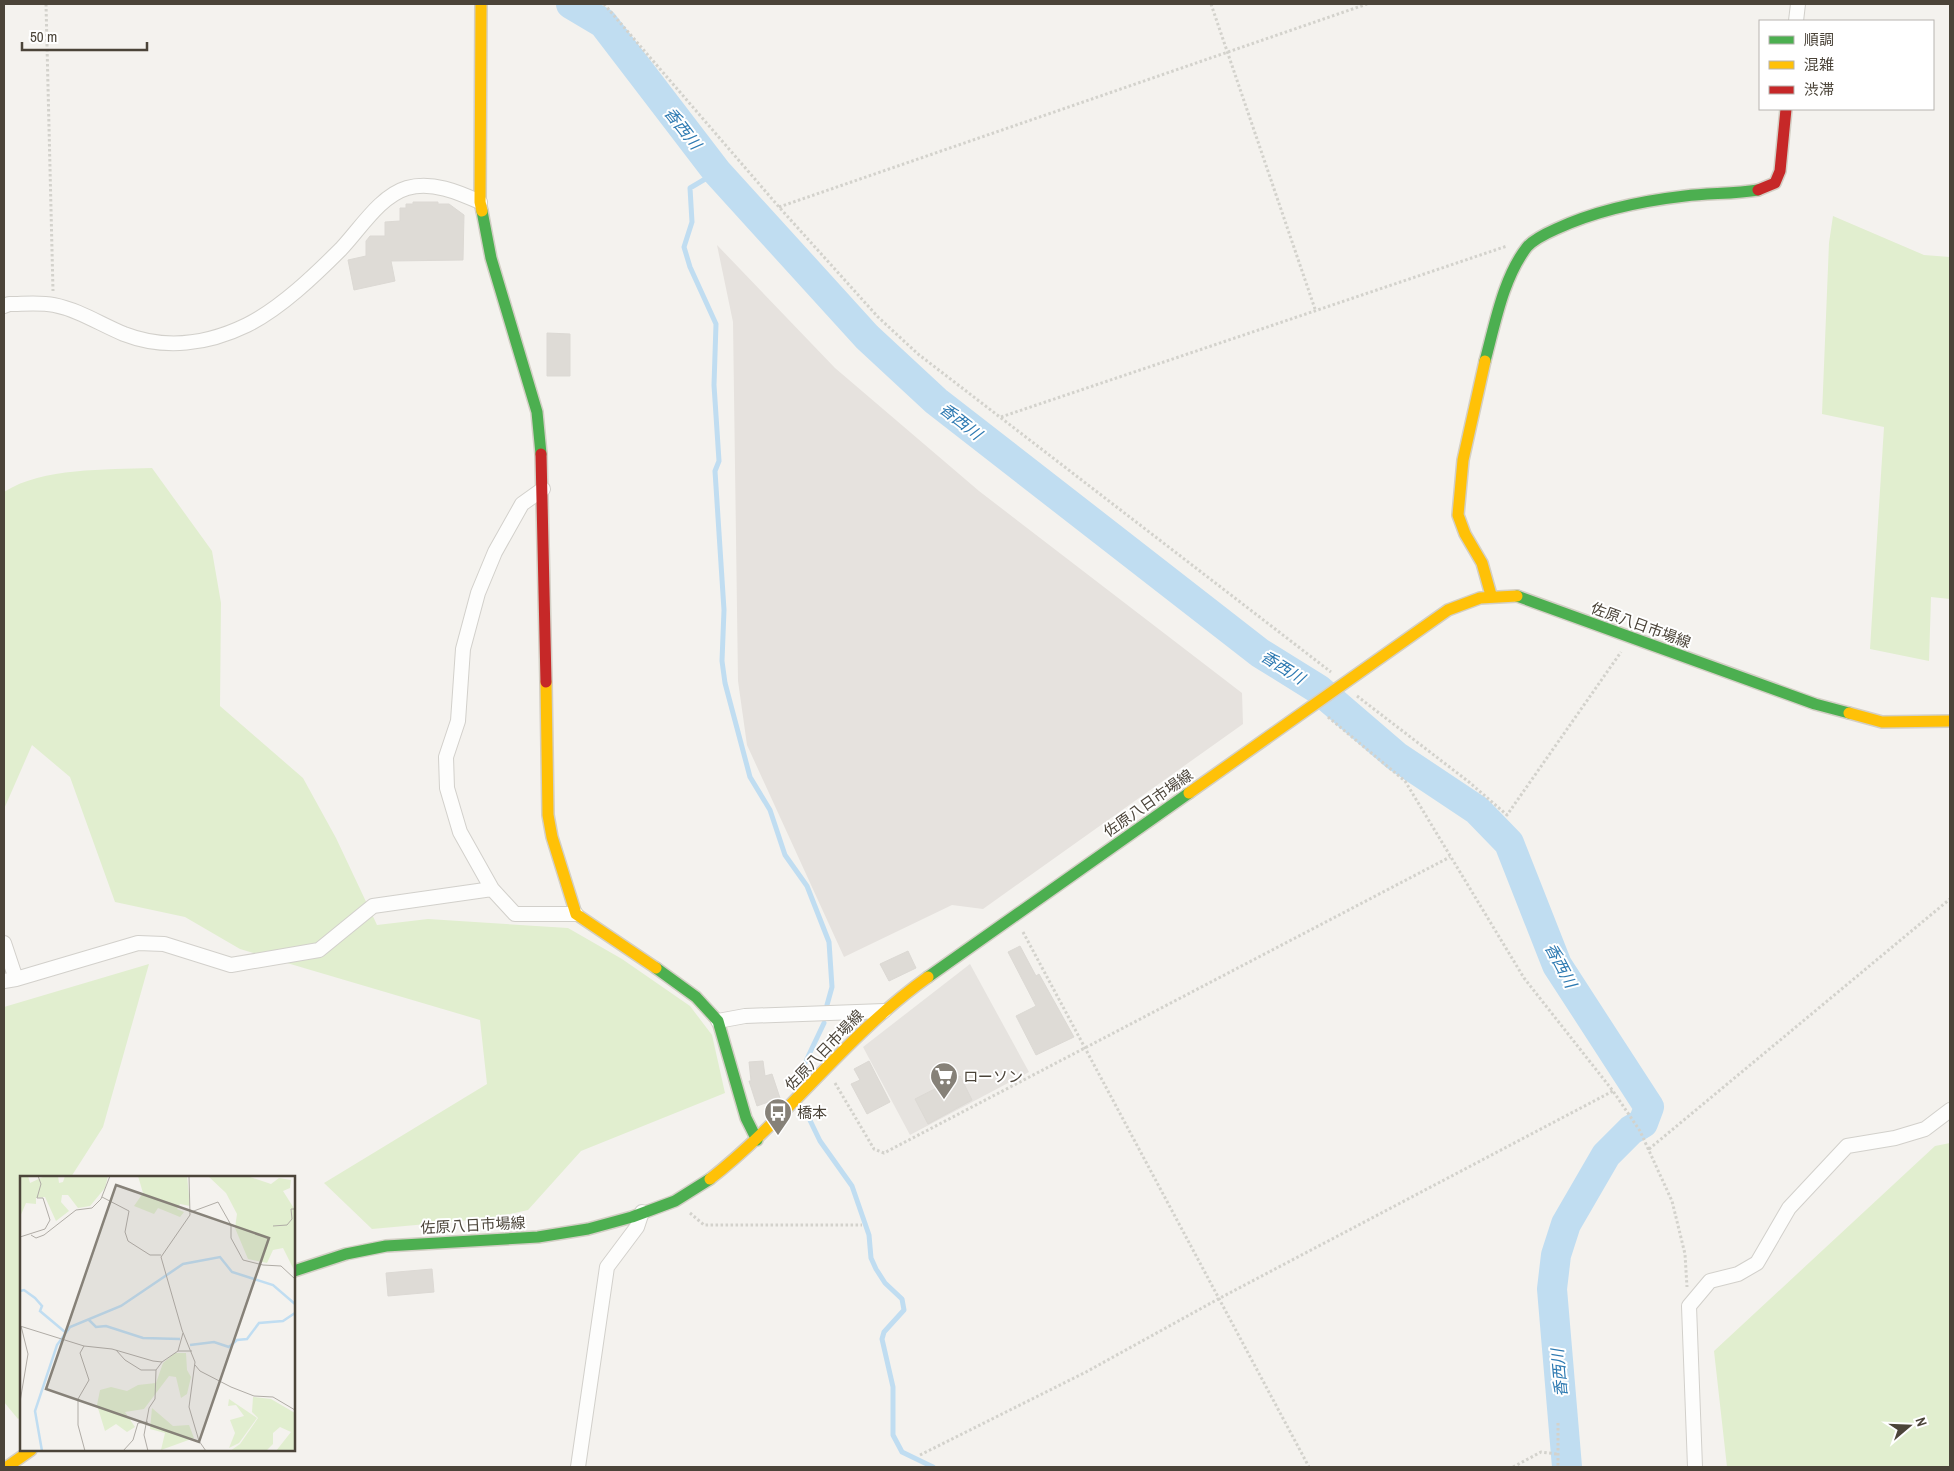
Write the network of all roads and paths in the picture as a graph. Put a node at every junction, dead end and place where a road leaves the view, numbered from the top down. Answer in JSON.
{"nodes":[{"id":1,"x":46,"y":4,"type":"edge"},
{"id":2,"x":481,"y":4,"type":"edge"},
{"id":3,"x":604,"y":4,"type":"edge"},
{"id":4,"x":1211,"y":4,"type":"edge"},
{"id":5,"x":1367,"y":4,"type":"edge"},
{"id":6,"x":1798,"y":4,"type":"edge"},
{"id":7,"x":1796,"y":20,"type":"edge"},
{"id":8,"x":1227,"y":52,"type":"junction"},
{"id":9,"x":1786,"y":110,"type":"edge"},
{"id":10,"x":480,"y":202,"type":"junction"},
{"id":11,"x":778,"y":206,"type":"junction"},
{"id":12,"x":1527,"y":246,"type":"junction"},
{"id":13,"x":53,"y":305,"type":"junction"},
{"id":14,"x":4,"y":306,"type":"edge"},
{"id":15,"x":1315,"y":309,"type":"junction"},
{"id":16,"x":1000,"y":418,"type":"junction"},
{"id":17,"x":543,"y":489,"type":"junction"},
{"id":18,"x":1491,"y":595,"type":"junction"},
{"id":19,"x":1631,"y":638,"type":"junction"},
{"id":20,"x":1344,"y":685,"type":"junction"},
{"id":21,"x":1317,"y":704,"type":"junction"},
{"id":22,"x":1948,"y":724,"type":"edge"},
{"id":23,"x":1450,"y":857,"type":"junction"},
{"id":24,"x":492,"y":889,"type":"junction"},
{"id":25,"x":1950,"y":899,"type":"edge"},
{"id":26,"x":576,"y":914,"type":"junction"},
{"id":27,"x":1014,"y":915,"type":"junction"},
{"id":28,"x":4,"y":943,"type":"edge"},
{"id":29,"x":10,"y":980,"type":"edge"},
{"id":30,"x":884,"y":1011,"type":"junction"},
{"id":31,"x":718,"y":1021,"type":"junction"},
{"id":32,"x":1086,"y":1048,"type":"junction"},
{"id":33,"x":826,"y":1068,"type":"junction"},
{"id":34,"x":1613,"y":1091,"type":"junction"},
{"id":35,"x":1950,"y":1110,"type":"edge"},
{"id":36,"x":757,"y":1140,"type":"junction"},
{"id":37,"x":1650,"y":1149,"type":"junction"},
{"id":38,"x":676,"y":1201,"type":"junction"},
{"id":39,"x":642,"y":1212,"type":"junction"},
{"id":40,"x":862,"y":1225,"type":"dead end"},
{"id":41,"x":295,"y":1271,"type":"edge"},
{"id":42,"x":1220,"y":1298,"type":"junction"},
{"id":43,"x":1688,"y":1306,"type":"junction"},
{"id":44,"x":1558,"y":1423,"type":"dead end"},
{"id":45,"x":30,"y":1451,"type":"edge"},
{"id":46,"x":1557,"y":1454,"type":"junction"},
{"id":47,"x":920,"y":1455,"type":"dead end"},
{"id":48,"x":7,"y":1467,"type":"edge"},
{"id":49,"x":578,"y":1467,"type":"edge"},
{"id":50,"x":1309,"y":1467,"type":"edge"},
{"id":51,"x":1513,"y":1467,"type":"edge"},
{"id":52,"x":1558,"y":1467,"type":"edge"},
{"id":53,"x":1695,"y":1467,"type":"edge"}],
"edges":[{"from":1,"to":13,"type":"path"},
{"from":2,"to":10,"type":"street"},
{"from":3,"to":11,"type":"path"},
{"from":4,"to":8,"type":"path"},
{"from":5,"to":8,"type":"path"},
{"from":6,"to":7,"type":"street"},
{"from":8,"to":11,"type":"path"},
{"from":8,"to":15,"type":"path"},
{"from":9,"to":12,"type":"street"},
{"from":10,"to":13,"type":"street"},
{"from":10,"to":17,"type":"street"},
{"from":11,"to":16,"type":"path"},
{"from":12,"to":15,"type":"path"},
{"from":12,"to":18,"type":"street"},
{"from":13,"to":14,"type":"street"},
{"from":15,"to":16,"type":"path"},
{"from":16,"to":20,"type":"path"},
{"from":17,"to":24,"type":"street"},
{"from":17,"to":26,"type":"street"},
{"from":18,"to":19,"type":"street","name":"佐原八日市場線"},
{"from":18,"to":20,"type":"street","name":"佐原八日市場線"},
{"from":19,"to":20,"type":"path"},
{"from":19,"to":22,"type":"street","name":"佐原八日市場線"},
{"from":20,"to":21,"type":"street","name":"佐原八日市場線"},
{"from":21,"to":23,"type":"path"},
{"from":21,"to":27,"type":"street","name":"佐原八日市場線"},
{"from":23,"to":32,"type":"path"},
{"from":23,"to":34,"type":"path"},
{"from":24,"to":26,"type":"street"},
{"from":24,"to":29,"type":"street"},
{"from":25,"to":37,"type":"path"},
{"from":26,"to":31,"type":"street"},
{"from":27,"to":30,"type":"street","name":"佐原八日市場線"},
{"from":27,"to":32,"type":"path"},
{"from":28,"to":29,"type":"street"},
{"from":30,"to":31,"type":"street"},
{"from":30,"to":33,"type":"street","name":"佐原八日市場線"},
{"from":31,"to":36,"type":"street"},
{"from":32,"to":33,"type":"path"},
{"from":32,"to":42,"type":"path"},
{"from":33,"to":36,"type":"street","name":"佐原八日市場線"},
{"from":34,"to":37,"type":"path"},
{"from":34,"to":42,"type":"path"},
{"from":35,"to":43,"type":"street"},
{"from":36,"to":38,"type":"street","name":"佐原八日市場線"},
{"from":37,"to":43,"type":"path"},
{"from":38,"to":39,"type":"street","name":"佐原八日市場線"},
{"from":38,"to":40,"type":"path"},
{"from":39,"to":41,"type":"street","name":"佐原八日市場線"},
{"from":39,"to":49,"type":"street"},
{"from":42,"to":47,"type":"path"},
{"from":42,"to":50,"type":"path"},
{"from":43,"to":53,"type":"street"},
{"from":44,"to":46,"type":"path"},
{"from":45,"to":48,"type":"street"},
{"from":46,"to":51,"type":"path"},
{"from":46,"to":52,"type":"path"}]}
